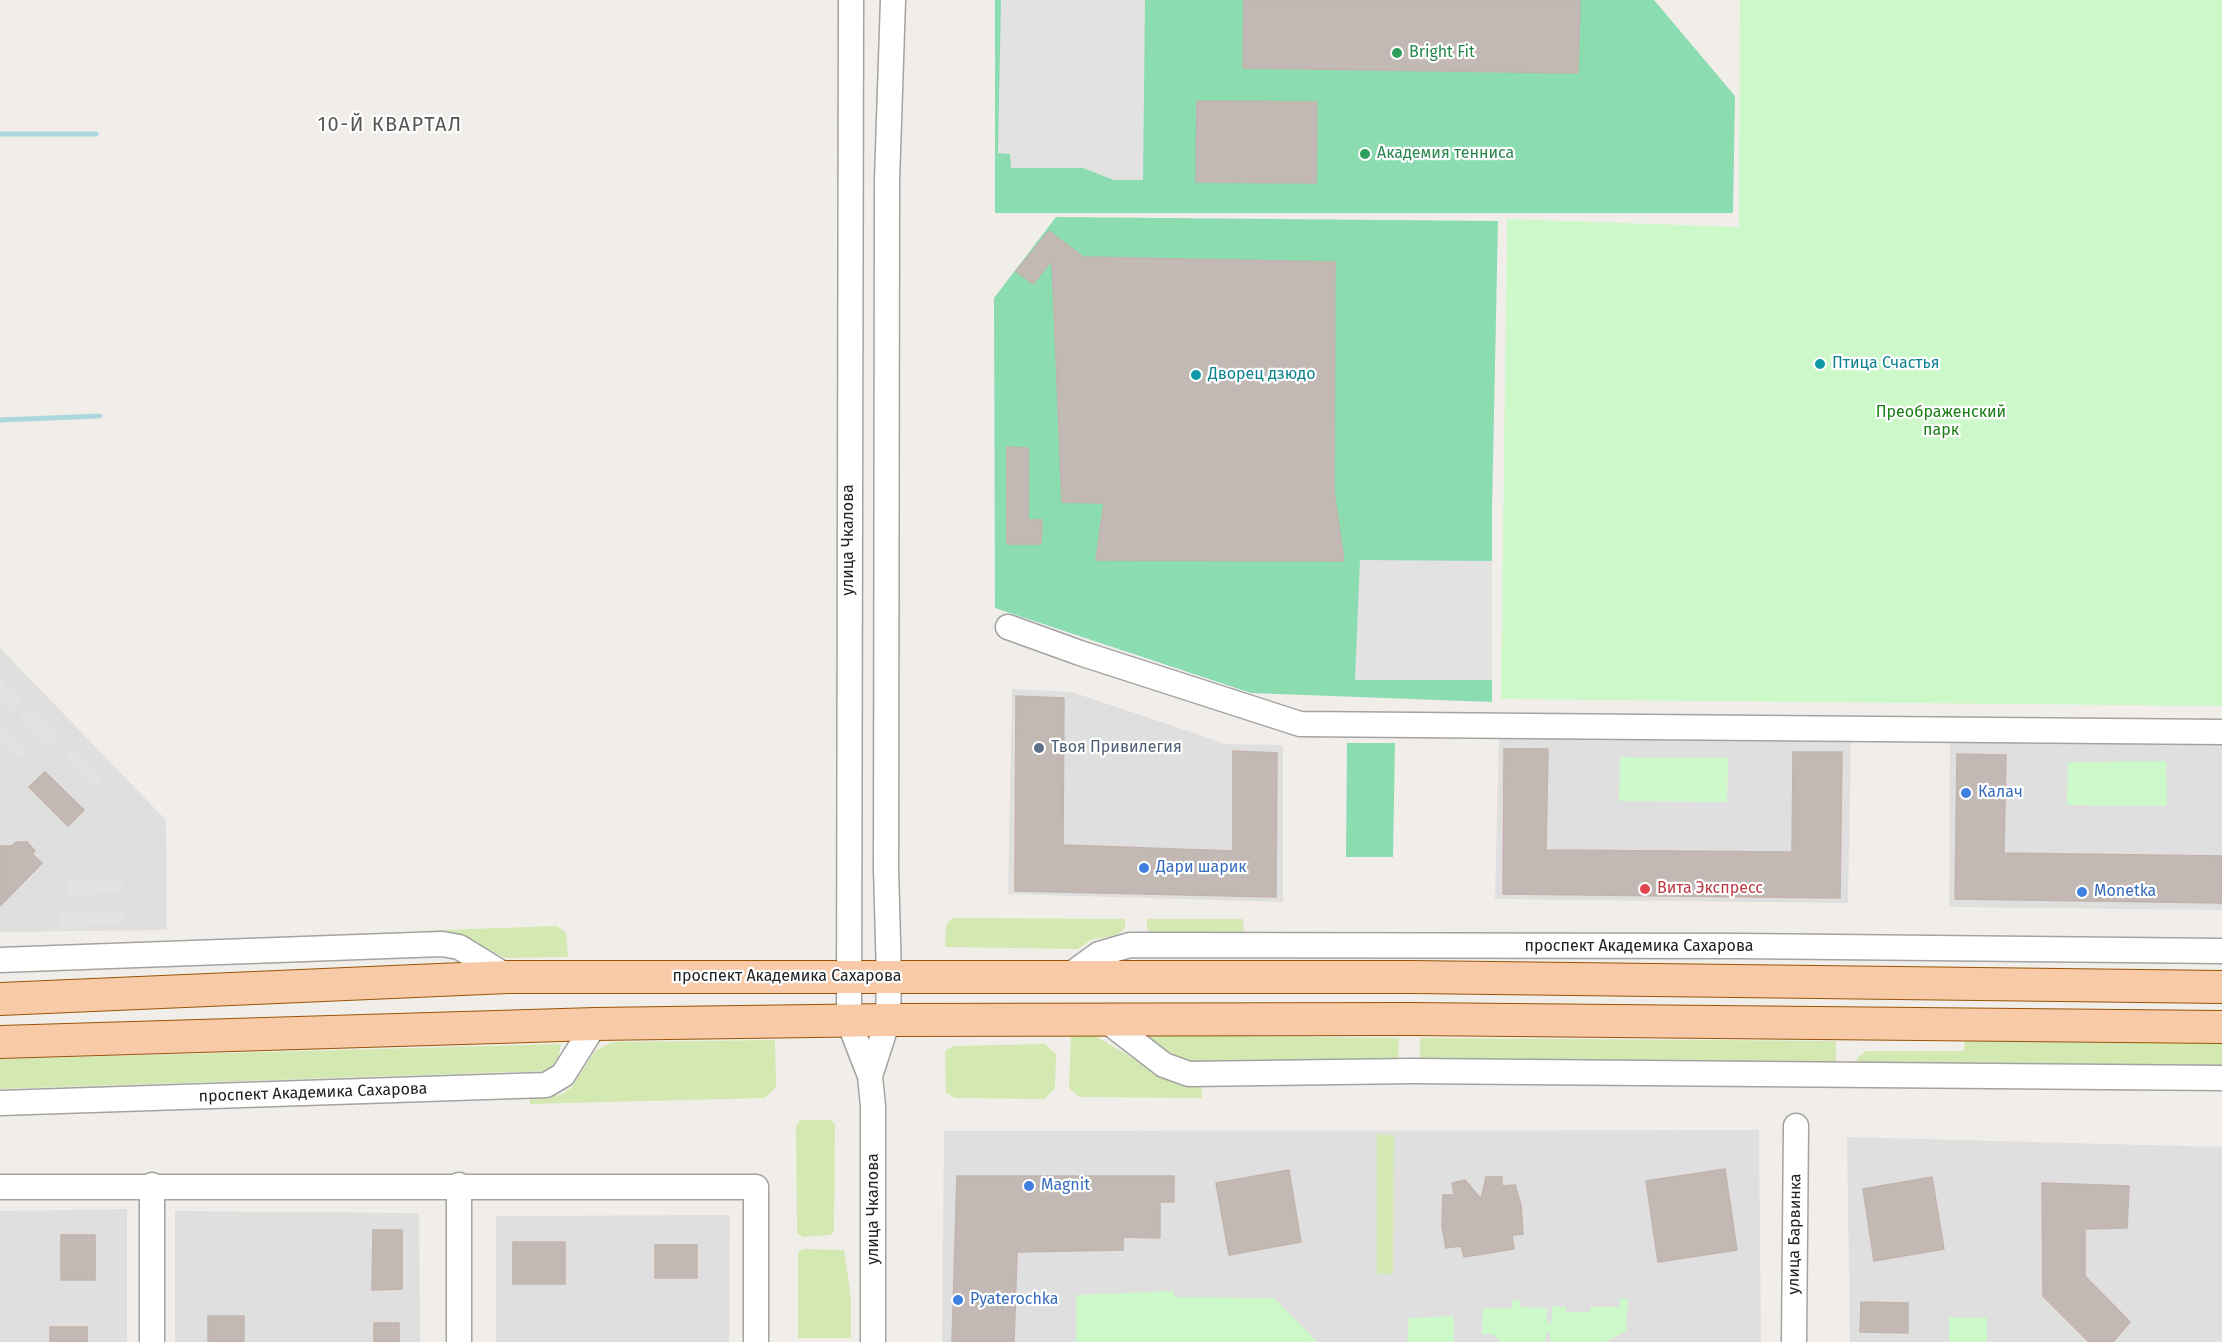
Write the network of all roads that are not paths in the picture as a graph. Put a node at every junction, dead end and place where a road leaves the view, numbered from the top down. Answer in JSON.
{"nodes":[{"id":1,"x":851,"y":0,"type":"edge"},
{"id":2,"x":893,"y":0,"type":"edge"},
{"id":3,"x":1008,"y":627,"type":"dead end"},
{"id":4,"x":2222,"y":732,"type":"edge"},
{"id":5,"x":2222,"y":951,"type":"edge"},
{"id":6,"x":0,"y":960,"type":"edge"},
{"id":7,"x":848,"y":975,"type":"junction"},
{"id":8,"x":508,"y":977,"type":"junction"},
{"id":9,"x":889,"y":977,"type":"junction"},
{"id":10,"x":1066,"y":978,"type":"junction"},
{"id":11,"x":2222,"y":987,"type":"edge"},
{"id":12,"x":0,"y":999,"type":"edge"},
{"id":13,"x":888,"y":1020,"type":"junction"},
{"id":14,"x":1107,"y":1021,"type":"junction"},
{"id":15,"x":849,"y":1022,"type":"junction"},
{"id":16,"x":594,"y":1024,"type":"junction"},
{"id":17,"x":2222,"y":1027,"type":"edge"},
{"id":18,"x":0,"y":1042,"type":"edge"},
{"id":19,"x":870,"y":1076,"type":"junction"},
{"id":20,"x":2222,"y":1078,"type":"edge"},
{"id":21,"x":0,"y":1103,"type":"edge"},
{"id":22,"x":1796,"y":1126,"type":"dead end"},
{"id":23,"x":152,"y":1185,"type":"junction"},
{"id":24,"x":459,"y":1185,"type":"junction"},
{"id":25,"x":0,"y":1187,"type":"edge"},
{"id":26,"x":152,"y":1342,"type":"edge"},
{"id":27,"x":459,"y":1342,"type":"edge"},
{"id":28,"x":756,"y":1342,"type":"edge"},
{"id":29,"x":873,"y":1342,"type":"edge"},
{"id":30,"x":1794,"y":1342,"type":"edge"}],
"edges":[{"from":1,"to":7,"type":"street","name":"улица Чкалова"},
{"from":2,"to":9,"type":"street","name":"улица Чкалова"},
{"from":3,"to":4,"type":"street"},
{"from":5,"to":10,"type":"street","name":"проспект Академика Сахарова"},
{"from":6,"to":8,"type":"street"},
{"from":7,"to":8,"type":"main road","name":"проспект Академика Сахарова"},
{"from":7,"to":9,"type":"main road","name":"проспект Академика Сахарова"},
{"from":7,"to":15,"type":"street","name":"улица Чкалова"},
{"from":8,"to":12,"type":"main road","name":"проспект Академика Сахарова"},
{"from":9,"to":10,"type":"main road","name":"проспект Академика Сахарова"},
{"from":9,"to":13,"type":"street","name":"улица Чкалова"},
{"from":10,"to":11,"type":"main road","name":"проспект Академика Сахарова"},
{"from":13,"to":14,"type":"main road"},
{"from":13,"to":15,"type":"main road"},
{"from":13,"to":19,"type":"street","name":"улица Чкалова"},
{"from":14,"to":17,"type":"main road"},
{"from":14,"to":20,"type":"street"},
{"from":15,"to":16,"type":"main road"},
{"from":15,"to":19,"type":"street","name":"улица Чкалова"},
{"from":16,"to":18,"type":"main road"},
{"from":16,"to":21,"type":"street","name":"проспект Академика Сахарова"},
{"from":19,"to":29,"type":"street","name":"улица Чкалова"},
{"from":22,"to":30,"type":"street","name":"улица Барвинка"},
{"from":23,"to":24,"type":"street"},
{"from":23,"to":25,"type":"street"},
{"from":23,"to":26,"type":"street"},
{"from":24,"to":27,"type":"street"},
{"from":24,"to":28,"type":"street"}]}
